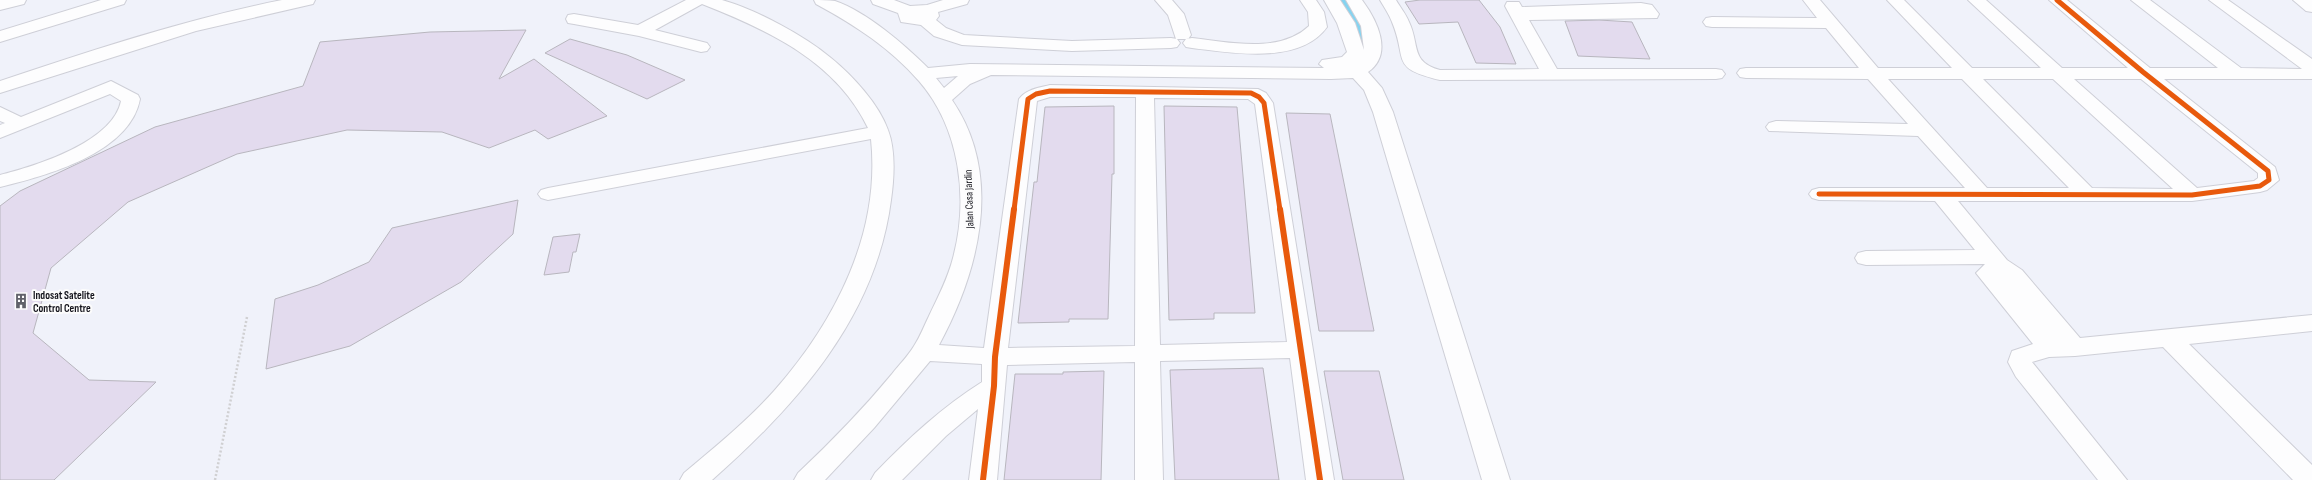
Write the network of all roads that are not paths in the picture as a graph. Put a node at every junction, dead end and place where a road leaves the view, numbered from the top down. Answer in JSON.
{"nodes":[{"id":1,"x":18,"y":0,"type":"edge"},
{"id":2,"x":118,"y":0,"type":"edge"},
{"id":3,"x":307,"y":0,"type":"edge"},
{"id":4,"x":698,"y":0,"type":"edge"},
{"id":5,"x":706,"y":0,"type":"edge"},
{"id":6,"x":822,"y":0,"type":"edge"},
{"id":7,"x":879,"y":0,"type":"edge"},
{"id":8,"x":962,"y":0,"type":"edge"},
{"id":9,"x":1163,"y":0,"type":"edge"},
{"id":10,"x":1308,"y":0,"type":"edge"},
{"id":11,"x":1332,"y":0,"type":"edge"},
{"id":12,"x":1354,"y":0,"type":"edge"},
{"id":13,"x":1388,"y":0,"type":"edge"},
{"id":14,"x":1811,"y":0,"type":"edge"},
{"id":15,"x":1895,"y":0,"type":"edge"},
{"id":16,"x":1976,"y":0,"type":"edge"},
{"id":17,"x":2057,"y":0,"type":"edge"},
{"id":18,"x":2139,"y":0,"type":"edge"},
{"id":19,"x":2217,"y":0,"type":"edge"},
{"id":20,"x":2301,"y":0,"type":"edge"},
{"id":21,"x":0,"y":5,"type":"edge"},
{"id":22,"x":2312,"y":7,"type":"edge"},
{"id":23,"x":1515,"y":9,"type":"edge"},
{"id":24,"x":926,"y":15,"type":"junction"},
{"id":25,"x":574,"y":19,"type":"dead end"},
{"id":26,"x":1712,"y":22,"type":"dead end"},
{"id":27,"x":1830,"y":23,"type":"junction"},
{"id":28,"x":640,"y":31,"type":"junction"},
{"id":29,"x":0,"y":37,"type":"edge"},
{"id":30,"x":1182,"y":40,"type":"junction"},
{"id":31,"x":701,"y":47,"type":"dead end"},
{"id":32,"x":1353,"y":66,"type":"junction"},
{"id":33,"x":2312,"y":67,"type":"edge"},
{"id":34,"x":918,"y":68,"type":"junction"},
{"id":35,"x":989,"y":69,"type":"junction"},
{"id":36,"x":2056,"y":72,"type":"junction"},
{"id":37,"x":2143,"y":72,"type":"junction"},
{"id":38,"x":2234,"y":72,"type":"junction"},
{"id":39,"x":1746,"y":73,"type":"dead end"},
{"id":40,"x":1873,"y":73,"type":"junction"},
{"id":41,"x":1967,"y":73,"type":"junction"},
{"id":42,"x":1551,"y":74,"type":"junction"},
{"id":43,"x":1716,"y":74,"type":"dead end"},
{"id":44,"x":2312,"y":74,"type":"edge"},
{"id":45,"x":0,"y":87,"type":"edge"},
{"id":46,"x":1145,"y":92,"type":"junction"},
{"id":47,"x":943,"y":99,"type":"junction"},
{"id":48,"x":0,"y":113,"type":"edge"},
{"id":49,"x":21,"y":124,"type":"junction"},
{"id":50,"x":1776,"y":127,"type":"dead end"},
{"id":51,"x":1926,"y":130,"type":"junction"},
{"id":52,"x":0,"y":132,"type":"edge"},
{"id":53,"x":879,"y":132,"type":"junction"},
{"id":54,"x":0,"y":181,"type":"edge"},
{"id":55,"x":548,"y":194,"type":"dead end"},
{"id":56,"x":1819,"y":194,"type":"dead end"},
{"id":57,"x":1940,"y":194,"type":"junction"},
{"id":58,"x":1982,"y":195,"type":"junction"},
{"id":59,"x":2087,"y":195,"type":"junction"},
{"id":60,"x":2192,"y":195,"type":"junction"},
{"id":61,"x":1866,"y":258,"type":"dead end"},
{"id":62,"x":1995,"y":261,"type":"junction"},
{"id":63,"x":2312,"y":323,"type":"edge"},
{"id":64,"x":2169,"y":339,"type":"junction"},
{"id":65,"x":2063,"y":349,"type":"junction"},
{"id":66,"x":1301,"y":350,"type":"junction"},
{"id":67,"x":923,"y":352,"type":"junction"},
{"id":68,"x":1149,"y":353,"type":"junction"},
{"id":69,"x":995,"y":357,"type":"junction"},
{"id":70,"x":994,"y":386,"type":"junction"},
{"id":71,"x":694,"y":480,"type":"edge"},
{"id":72,"x":808,"y":480,"type":"edge"},
{"id":73,"x":885,"y":480,"type":"edge"},
{"id":74,"x":983,"y":480,"type":"edge"},
{"id":75,"x":1149,"y":480,"type":"edge"},
{"id":76,"x":1320,"y":480,"type":"edge"},
{"id":77,"x":1496,"y":480,"type":"edge"},
{"id":78,"x":2113,"y":480,"type":"edge"},
{"id":79,"x":2310,"y":480,"type":"edge"}],
"edges":[{"from":1,"to":21,"type":"street"},
{"from":2,"to":29,"type":"street"},
{"from":3,"to":45,"type":"street"},
{"from":4,"to":28,"type":"street"},
{"from":5,"to":53,"type":"street"},
{"from":6,"to":34,"type":"street","name":"Jalan Casa Jardin"},
{"from":7,"to":24,"type":"street"},
{"from":8,"to":24,"type":"street"},
{"from":9,"to":30,"type":"street"},
{"from":10,"to":30,"type":"street"},
{"from":11,"to":32,"type":"street"},
{"from":12,"to":32,"type":"street"},
{"from":13,"to":42,"type":"street"},
{"from":14,"to":27,"type":"street"},
{"from":15,"to":41,"type":"street"},
{"from":16,"to":36,"type":"street"},
{"from":17,"to":37,"type":"street"},
{"from":18,"to":38,"type":"street"},
{"from":19,"to":33,"type":"street"},
{"from":20,"to":22,"type":"street"},
{"from":23,"to":23,"type":"street"},
{"from":23,"to":42,"type":"street"},
{"from":24,"to":30,"type":"street"},
{"from":25,"to":28,"type":"street"},
{"from":26,"to":27,"type":"street"},
{"from":27,"to":40,"type":"street"},
{"from":28,"to":31,"type":"street"},
{"from":32,"to":34,"type":"street"},
{"from":32,"to":35,"type":"street"},
{"from":32,"to":77,"type":"street"},
{"from":34,"to":35,"type":"street"},
{"from":34,"to":47,"type":"street","name":"Jalan Casa Jardin"},
{"from":35,"to":47,"type":"street"},
{"from":36,"to":37,"type":"street"},
{"from":36,"to":41,"type":"street"},
{"from":36,"to":60,"type":"street"},
{"from":37,"to":38,"type":"street"},
{"from":37,"to":60,"type":"street"},
{"from":38,"to":44,"type":"street"},
{"from":39,"to":40,"type":"street"},
{"from":40,"to":41,"type":"street"},
{"from":40,"to":51,"type":"street"},
{"from":41,"to":59,"type":"street"},
{"from":42,"to":43,"type":"street"},
{"from":46,"to":66,"type":"street"},
{"from":46,"to":68,"type":"street"},
{"from":46,"to":69,"type":"street"},
{"from":47,"to":67,"type":"street","name":"Jalan Casa Jardin"},
{"from":48,"to":49,"type":"street"},
{"from":49,"to":52,"type":"street"},
{"from":49,"to":54,"type":"street"},
{"from":50,"to":51,"type":"street"},
{"from":51,"to":58,"type":"street"},
{"from":53,"to":55,"type":"street"},
{"from":53,"to":71,"type":"street"},
{"from":56,"to":57,"type":"street"},
{"from":57,"to":58,"type":"street"},
{"from":57,"to":62,"type":"street"},
{"from":58,"to":59,"type":"street"},
{"from":59,"to":60,"type":"street"},
{"from":61,"to":62,"type":"street"},
{"from":62,"to":65,"type":"street"},
{"from":63,"to":64,"type":"street"},
{"from":64,"to":65,"type":"street"},
{"from":64,"to":79,"type":"street"},
{"from":65,"to":78,"type":"street"},
{"from":66,"to":68,"type":"street"},
{"from":66,"to":76,"type":"street"},
{"from":67,"to":69,"type":"street"},
{"from":67,"to":72,"type":"street","name":"Jalan Casa Jardin"},
{"from":68,"to":69,"type":"street"},
{"from":68,"to":75,"type":"street"},
{"from":69,"to":70,"type":"street"},
{"from":70,"to":73,"type":"street"},
{"from":70,"to":74,"type":"street"}]}
